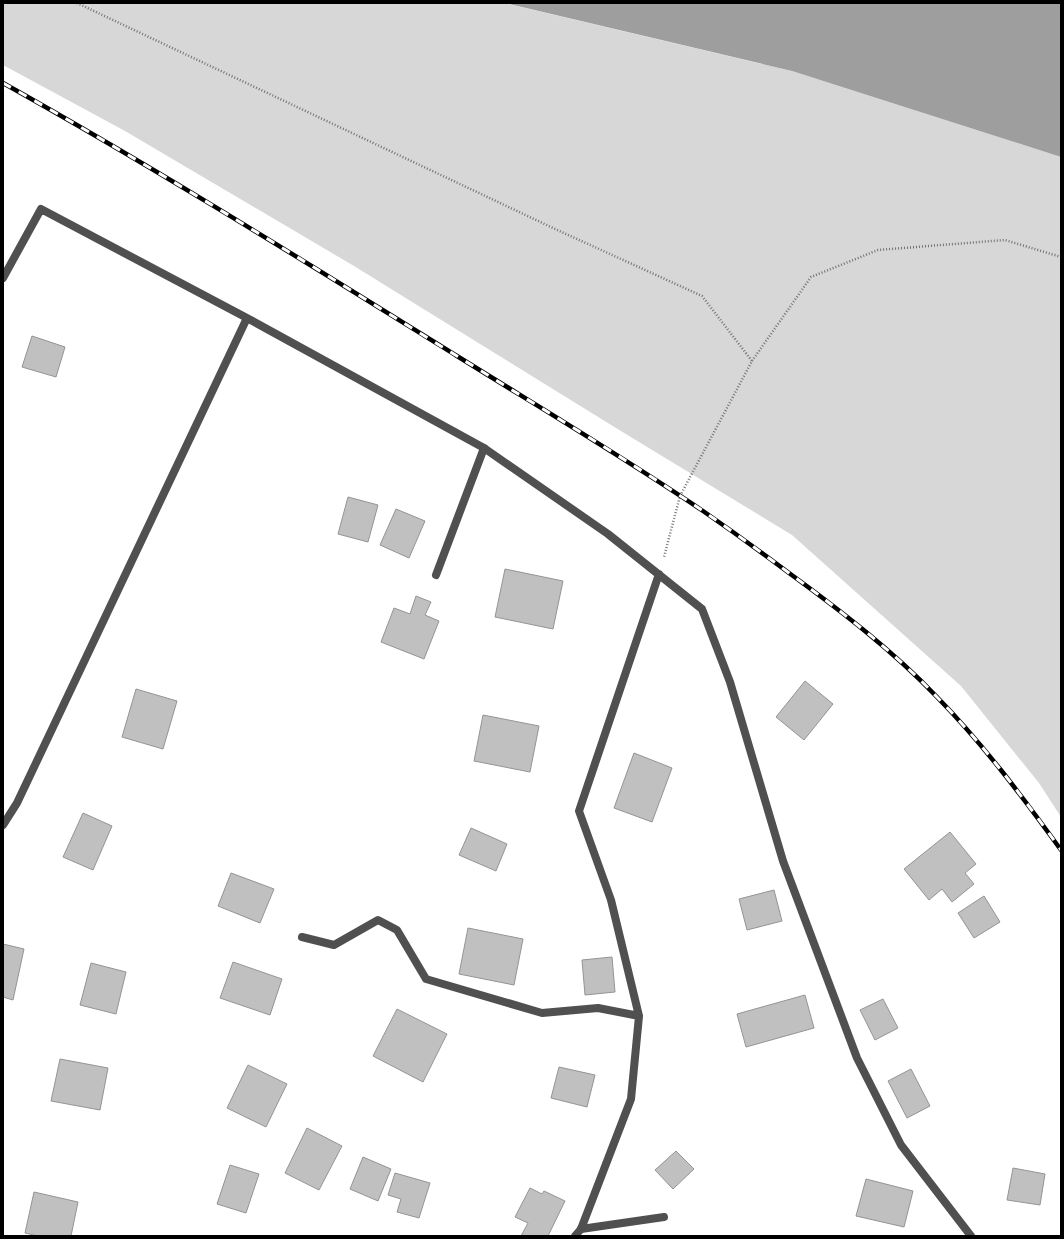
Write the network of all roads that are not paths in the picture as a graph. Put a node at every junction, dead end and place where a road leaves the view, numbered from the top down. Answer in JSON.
{"nodes":[{"id":1,"x":3,"y":278,"type":"edge"},
{"id":2,"x":247,"y":318,"type":"junction"},
{"id":3,"x":484,"y":448,"type":"junction"},
{"id":4,"x":659,"y":574,"type":"junction"},
{"id":5,"x":436,"y":575,"type":"dead end"},
{"id":6,"x":3,"y":826,"type":"edge"},
{"id":7,"x":302,"y":937,"type":"dead end"},
{"id":8,"x":639,"y":1016,"type":"junction"},
{"id":9,"x":664,"y":1218,"type":"dead end"},
{"id":10,"x":581,"y":1229,"type":"junction"},
{"id":11,"x":575,"y":1236,"type":"edge"},
{"id":12,"x":971,"y":1236,"type":"edge"}],
"edges":[{"from":1,"to":2,"type":"street"},
{"from":2,"to":3,"type":"street"},
{"from":2,"to":6,"type":"street"},
{"from":3,"to":4,"type":"street"},
{"from":3,"to":5,"type":"street"},
{"from":4,"to":8,"type":"street"},
{"from":4,"to":12,"type":"street"},
{"from":7,"to":8,"type":"street"},
{"from":8,"to":10,"type":"street"},
{"from":9,"to":10,"type":"street"},
{"from":10,"to":11,"type":"street"}]}
